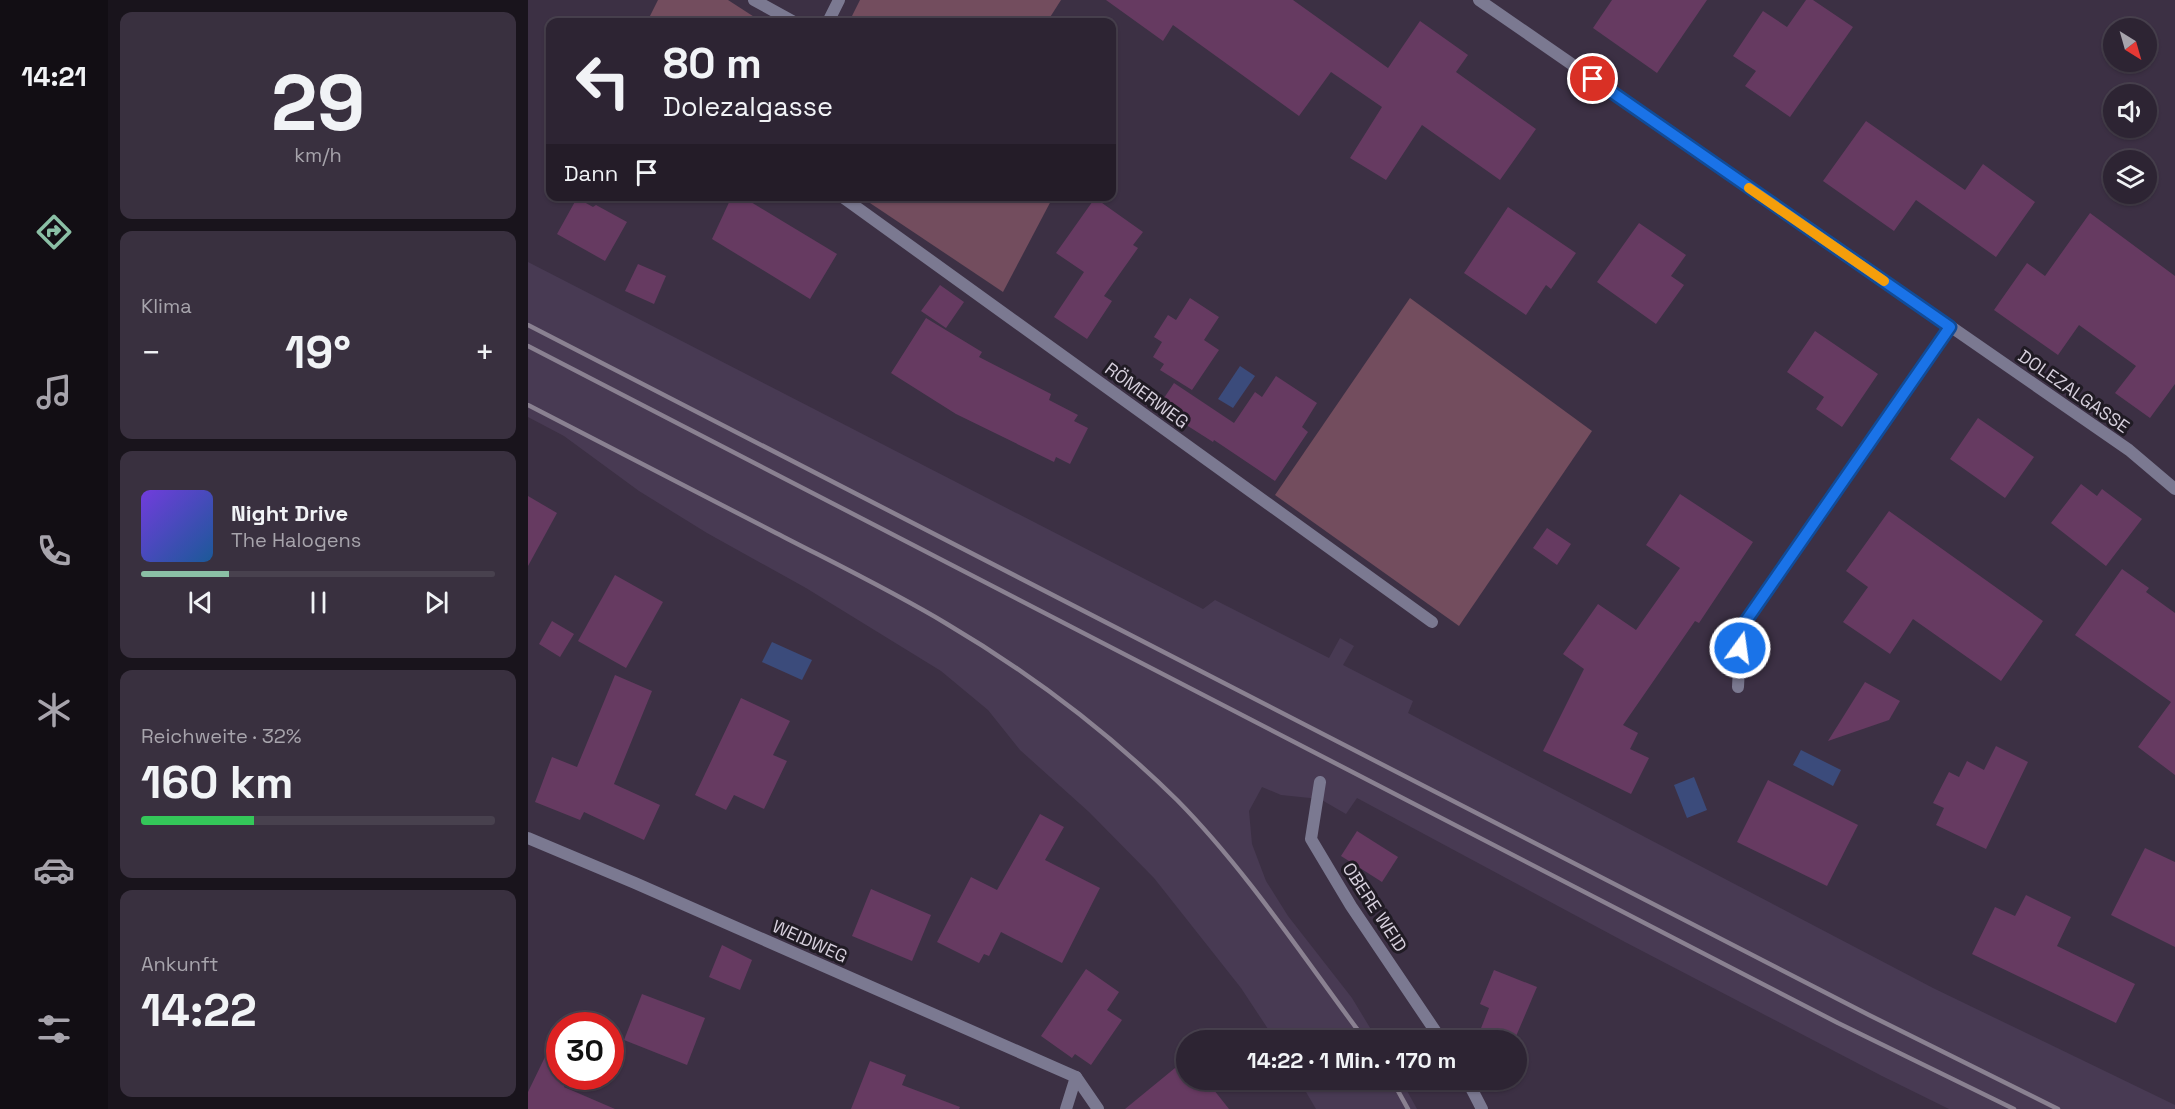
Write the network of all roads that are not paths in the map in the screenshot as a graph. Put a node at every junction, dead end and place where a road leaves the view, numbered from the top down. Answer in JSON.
{"nodes":[{"id":1,"x":754,"y":0,"type":"edge"},
{"id":2,"x":839,"y":0,"type":"edge"},
{"id":3,"x":1479,"y":0,"type":"edge"},
{"id":4,"x":787,"y":18,"type":"edge"},
{"id":5,"x":830,"y":18,"type":"edge"},
{"id":6,"x":848,"y":201,"type":"edge"},
{"id":7,"x":1950,"y":327,"type":"junction"},
{"id":8,"x":2175,"y":489,"type":"edge"},
{"id":9,"x":1432,"y":622,"type":"dead end"},
{"id":10,"x":1738,"y":687,"type":"dead end"},
{"id":11,"x":1320,"y":782,"type":"dead end"},
{"id":12,"x":528,"y":838,"type":"edge"},
{"id":13,"x":1435,"y":1030,"type":"edge"},
{"id":14,"x":1076,"y":1077,"type":"junction"},
{"id":15,"x":1472,"y":1090,"type":"edge"},
{"id":16,"x":1066,"y":1109,"type":"edge"},
{"id":17,"x":1098,"y":1109,"type":"edge"},
{"id":18,"x":1482,"y":1109,"type":"edge"}],
"edges":[{"from":1,"to":4,"type":"street"},
{"from":2,"to":5,"type":"street"},
{"from":3,"to":7,"type":"street","name":"DOLEZALGASSE"},
{"from":6,"to":9,"type":"street","name":"RÖMERWEG"},
{"from":7,"to":8,"type":"street","name":"DOLEZALGASSE"},
{"from":7,"to":10,"type":"street"},
{"from":11,"to":13,"type":"street","name":"OBERE WEID"},
{"from":12,"to":14,"type":"street","name":"WEIDWEG"},
{"from":14,"to":16,"type":"street"},
{"from":14,"to":17,"type":"street"},
{"from":15,"to":18,"type":"street"}]}
